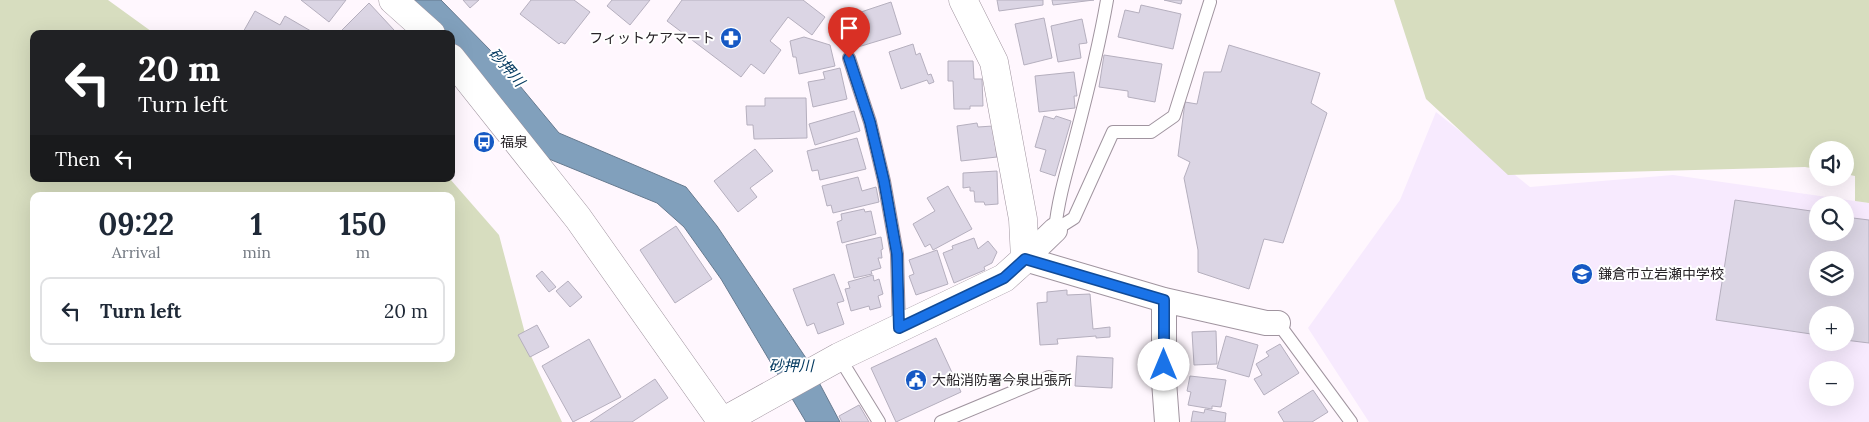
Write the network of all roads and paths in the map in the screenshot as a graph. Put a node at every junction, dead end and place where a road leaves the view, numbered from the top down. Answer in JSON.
{"nodes":[{"id":1,"x":393,"y":0,"type":"edge"},
{"id":2,"x":963,"y":0,"type":"edge"},
{"id":3,"x":1106,"y":0,"type":"edge"},
{"id":4,"x":1210,"y":2,"type":"dead end"},
{"id":5,"x":427,"y":30,"type":"edge"},
{"id":6,"x":849,"y":58,"type":"dead end"},
{"id":7,"x":455,"y":63,"type":"edge"},
{"id":8,"x":1055,"y":230,"type":"junction"},
{"id":9,"x":1025,"y":259,"type":"junction"},
{"id":10,"x":1164,"y":300,"type":"junction"},
{"id":11,"x":1278,"y":323,"type":"joint"},
{"id":12,"x":899,"y":328,"type":"junction"},
{"id":13,"x":827,"y":363,"type":"junction"},
{"id":14,"x":1049,"y":377,"type":"dead end"},
{"id":15,"x":722,"y":422,"type":"edge"},
{"id":16,"x":879,"y":422,"type":"edge"},
{"id":17,"x":941,"y":422,"type":"edge"},
{"id":18,"x":1167,"y":422,"type":"edge"},
{"id":19,"x":1351,"y":422,"type":"edge"}],
"edges":[{"from":1,"to":5,"type":"street"},
{"from":2,"to":9,"type":"street"},
{"from":3,"to":8,"type":"lane"},
{"from":4,"to":8,"type":"lane"},
{"from":6,"to":12,"type":"lane"},
{"from":7,"to":15,"type":"street"},
{"from":8,"to":9,"type":"street"},
{"from":9,"to":10,"type":"street"},
{"from":9,"to":12,"type":"street"},
{"from":10,"to":11,"type":"street"},
{"from":10,"to":18,"type":"street"},
{"from":11,"to":19,"type":"lane"},
{"from":12,"to":13,"type":"street"},
{"from":13,"to":15,"type":"street"},
{"from":13,"to":16,"type":"lane"},
{"from":14,"to":17,"type":"lane"}]}
